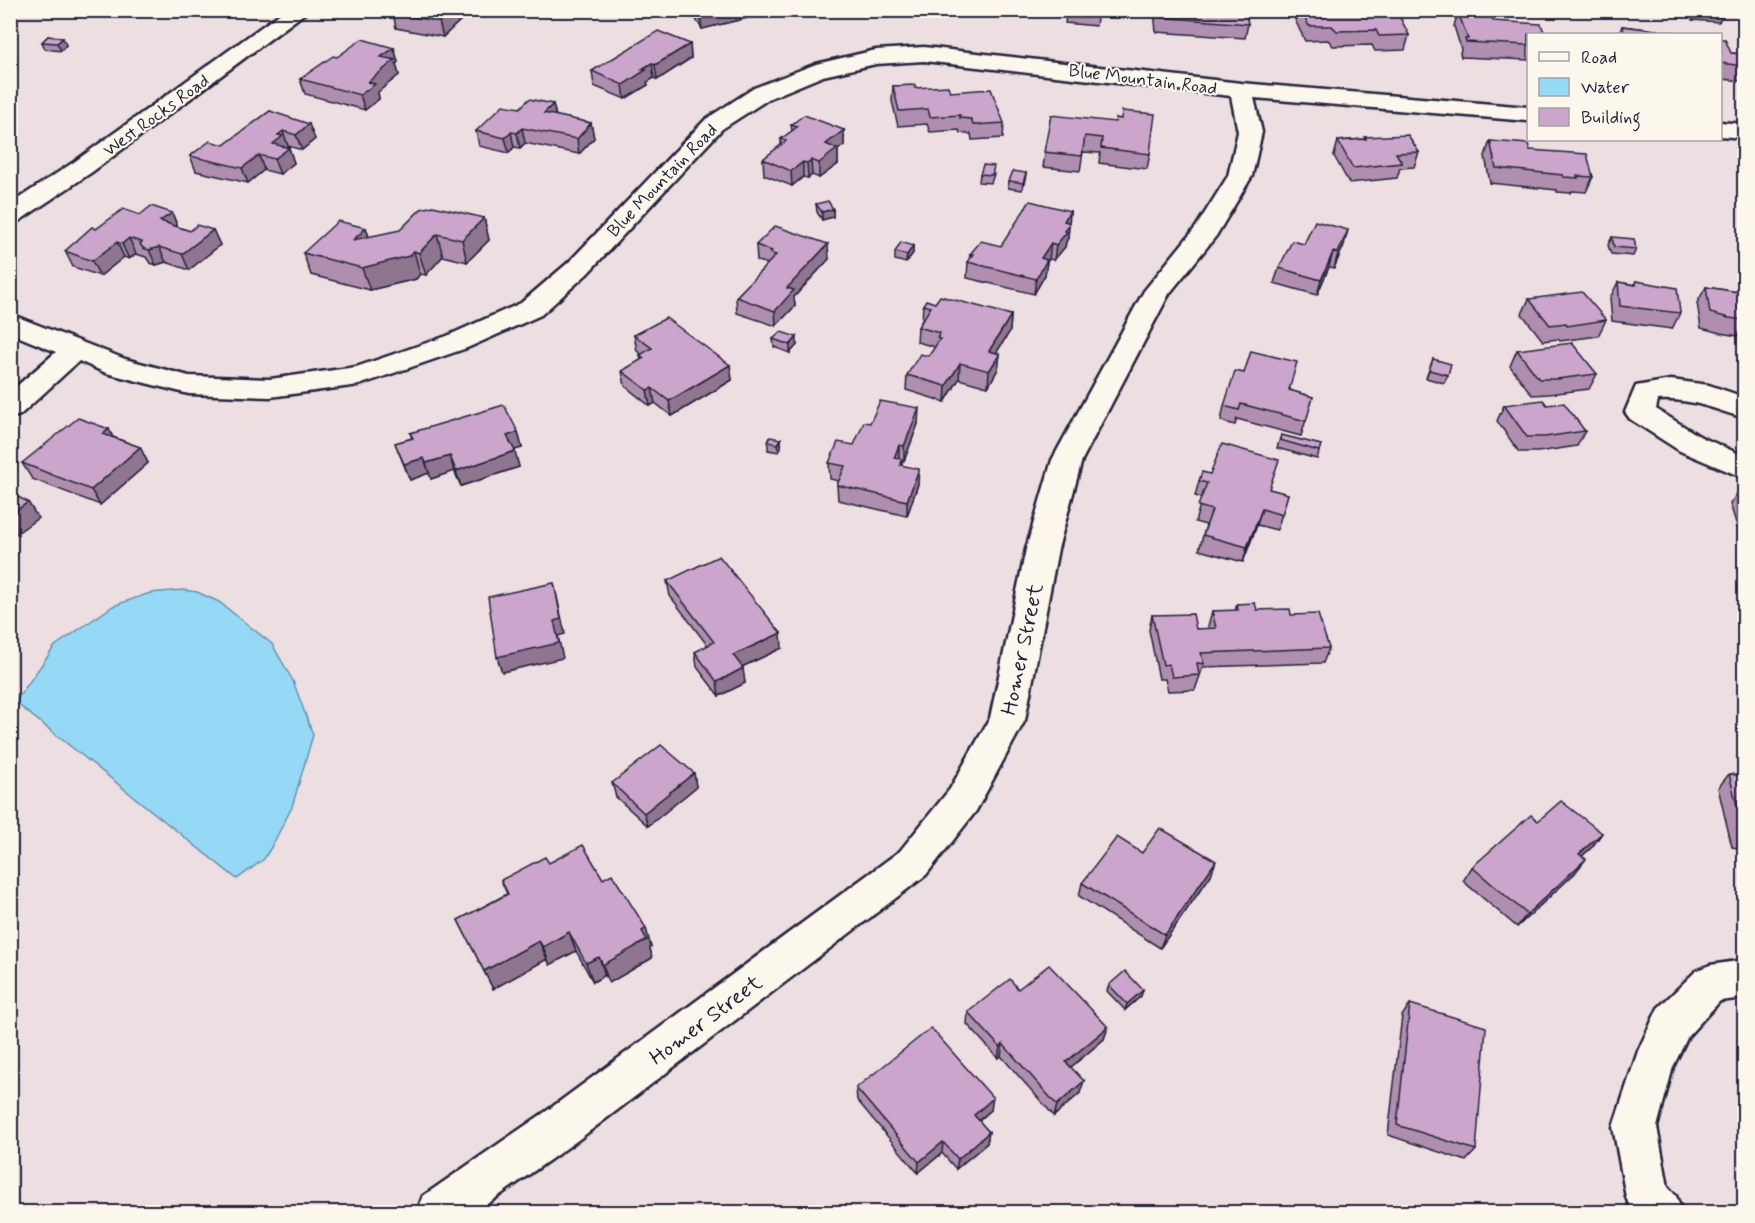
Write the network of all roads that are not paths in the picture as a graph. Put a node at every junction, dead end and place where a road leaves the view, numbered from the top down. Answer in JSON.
{"nodes":[{"id":1,"x":299,"y":10,"type":"edge"},
{"id":2,"x":1241,"y":90,"type":"junction"},
{"id":3,"x":1527,"y":114,"type":"edge"},
{"id":4,"x":1722,"y":129,"type":"edge"},
{"id":5,"x":1744,"y":131,"type":"edge"},
{"id":6,"x":10,"y":216,"type":"edge"},
{"id":7,"x":10,"y":322,"type":"edge"},
{"id":8,"x":76,"y":350,"type":"junction"},
{"id":9,"x":10,"y":408,"type":"edge"},
{"id":10,"x":1744,"y":408,"type":"edge"},
{"id":11,"x":1744,"y":468,"type":"edge"},
{"id":12,"x":1744,"y":978,"type":"edge"},
{"id":13,"x":439,"y":1212,"type":"edge"},
{"id":14,"x":1660,"y":1212,"type":"edge"}],
"edges":[{"from":1,"to":6,"type":"street","name":"West Rocks Road"},
{"from":2,"to":3,"type":"street","name":"Blue Mountain Road"},
{"from":2,"to":8,"type":"street","name":"Blue Mountain Road"},
{"from":2,"to":13,"type":"street","name":"Homer Street"},
{"from":4,"to":5,"type":"street"},
{"from":7,"to":8,"type":"street","name":"Blue Mountain Road"},
{"from":8,"to":9,"type":"street"},
{"from":10,"to":11,"type":"street"},
{"from":12,"to":14,"type":"street"}]}
